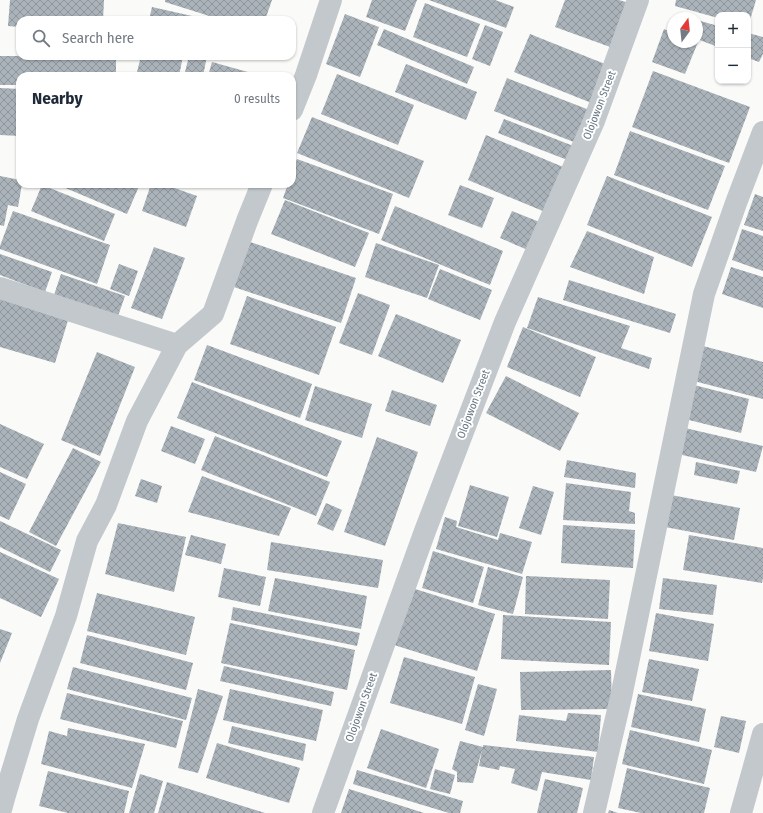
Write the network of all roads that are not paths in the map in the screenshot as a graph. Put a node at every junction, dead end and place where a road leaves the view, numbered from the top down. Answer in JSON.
{"nodes":[{"id":1,"x":331,"y":0,"type":"edge"},
{"id":2,"x":638,"y":0,"type":"edge"},
{"id":3,"x":296,"y":100,"type":"edge"},
{"id":4,"x":763,"y":132,"type":"edge"},
{"id":5,"x":260,"y":188,"type":"edge"},
{"id":6,"x":0,"y":288,"type":"edge"},
{"id":7,"x":176,"y":345,"type":"junction"},
{"id":8,"x":763,"y":734,"type":"edge"},
{"id":9,"x":0,"y":813,"type":"edge"},
{"id":10,"x":323,"y":813,"type":"edge"},
{"id":11,"x":594,"y":813,"type":"edge"},
{"id":12,"x":741,"y":813,"type":"edge"}],
"edges":[{"from":1,"to":3,"type":"street"},
{"from":2,"to":10,"type":"street","name":"Olojowon Street"},
{"from":4,"to":11,"type":"street"},
{"from":5,"to":7,"type":"street"},
{"from":6,"to":7,"type":"street"},
{"from":7,"to":9,"type":"street"},
{"from":8,"to":12,"type":"street"}]}
